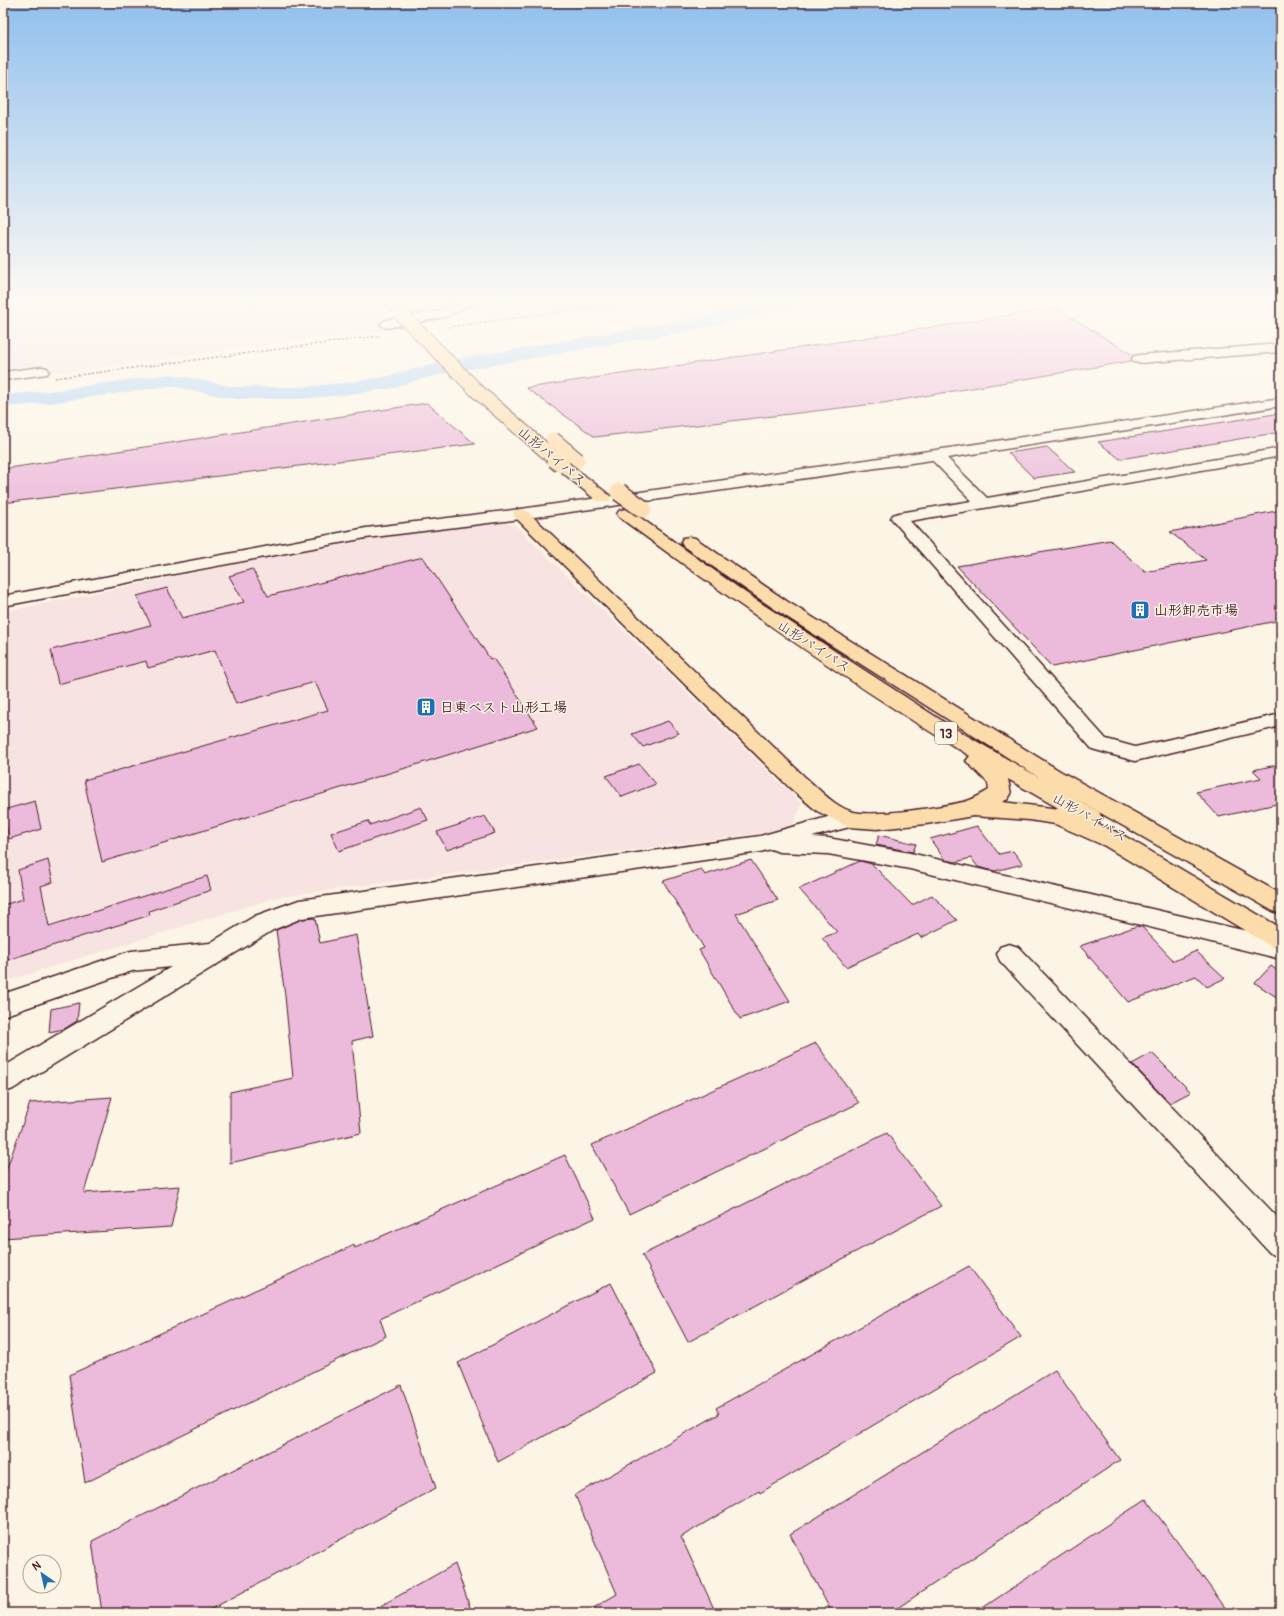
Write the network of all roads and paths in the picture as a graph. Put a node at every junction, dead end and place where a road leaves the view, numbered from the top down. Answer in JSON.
{"nodes":[{"id":1,"x":464,"y":377,"type":"edge"},
{"id":2,"x":482,"y":377,"type":"edge"},
{"id":3,"x":1281,"y":402,"type":"edge"},
{"id":4,"x":1281,"y":452,"type":"edge"},
{"id":5,"x":936,"y":456,"type":"junction"},
{"id":6,"x":984,"y":504,"type":"junction"},
{"id":7,"x":634,"y":512,"type":"junction"},
{"id":8,"x":521,"y":514,"type":"junction"},
{"id":9,"x":3,"y":601,"type":"edge"},
{"id":10,"x":861,"y":677,"type":"junction"},
{"id":11,"x":1281,"y":720,"type":"edge"},
{"id":12,"x":973,"y":808,"type":"junction"},
{"id":13,"x":849,"y":819,"type":"junction"},
{"id":14,"x":760,"y":844,"type":"junction"},
{"id":15,"x":1281,"y":905,"type":"edge"},
{"id":16,"x":1281,"y":931,"type":"edge"},
{"id":17,"x":1281,"y":940,"type":"edge"},
{"id":18,"x":1281,"y":949,"type":"edge"},
{"id":19,"x":218,"y":952,"type":"junction"},
{"id":20,"x":1009,"y":954,"type":"dead end"},
{"id":21,"x":3,"y":1005,"type":"edge"},
{"id":22,"x":3,"y":1081,"type":"edge"},
{"id":23,"x":1281,"y":1243,"type":"edge"}],
"edges":[{"from":1,"to":7,"type":"highway","name":"山形バイパス","number":"13","bridge":true},
{"from":2,"to":7,"type":"highway","name":"山形バイパス","number":"13","bridge":true},
{"from":3,"to":5,"type":"street"},
{"from":4,"to":6,"type":"street"},
{"from":5,"to":6,"type":"street"},
{"from":5,"to":8,"type":"street"},
{"from":6,"to":11,"type":"street"},
{"from":7,"to":10,"type":"highway","name":"山形バイパス","number":"13"},
{"from":7,"to":15,"type":"highway","name":"山形バイパス","number":"13"},
{"from":8,"to":9,"type":"street"},
{"from":8,"to":13,"type":"highway"},
{"from":10,"to":12,"type":"highway"},
{"from":10,"to":16,"type":"highway","name":"山形バイパス","number":"13"},
{"from":12,"to":13,"type":"highway"},
{"from":12,"to":17,"type":"highway"},
{"from":13,"to":14,"type":"street"},
{"from":14,"to":18,"type":"street"},
{"from":14,"to":19,"type":"street"},
{"from":19,"to":21,"type":"street"},
{"from":19,"to":22,"type":"street"},
{"from":20,"to":23,"type":"street"}]}
